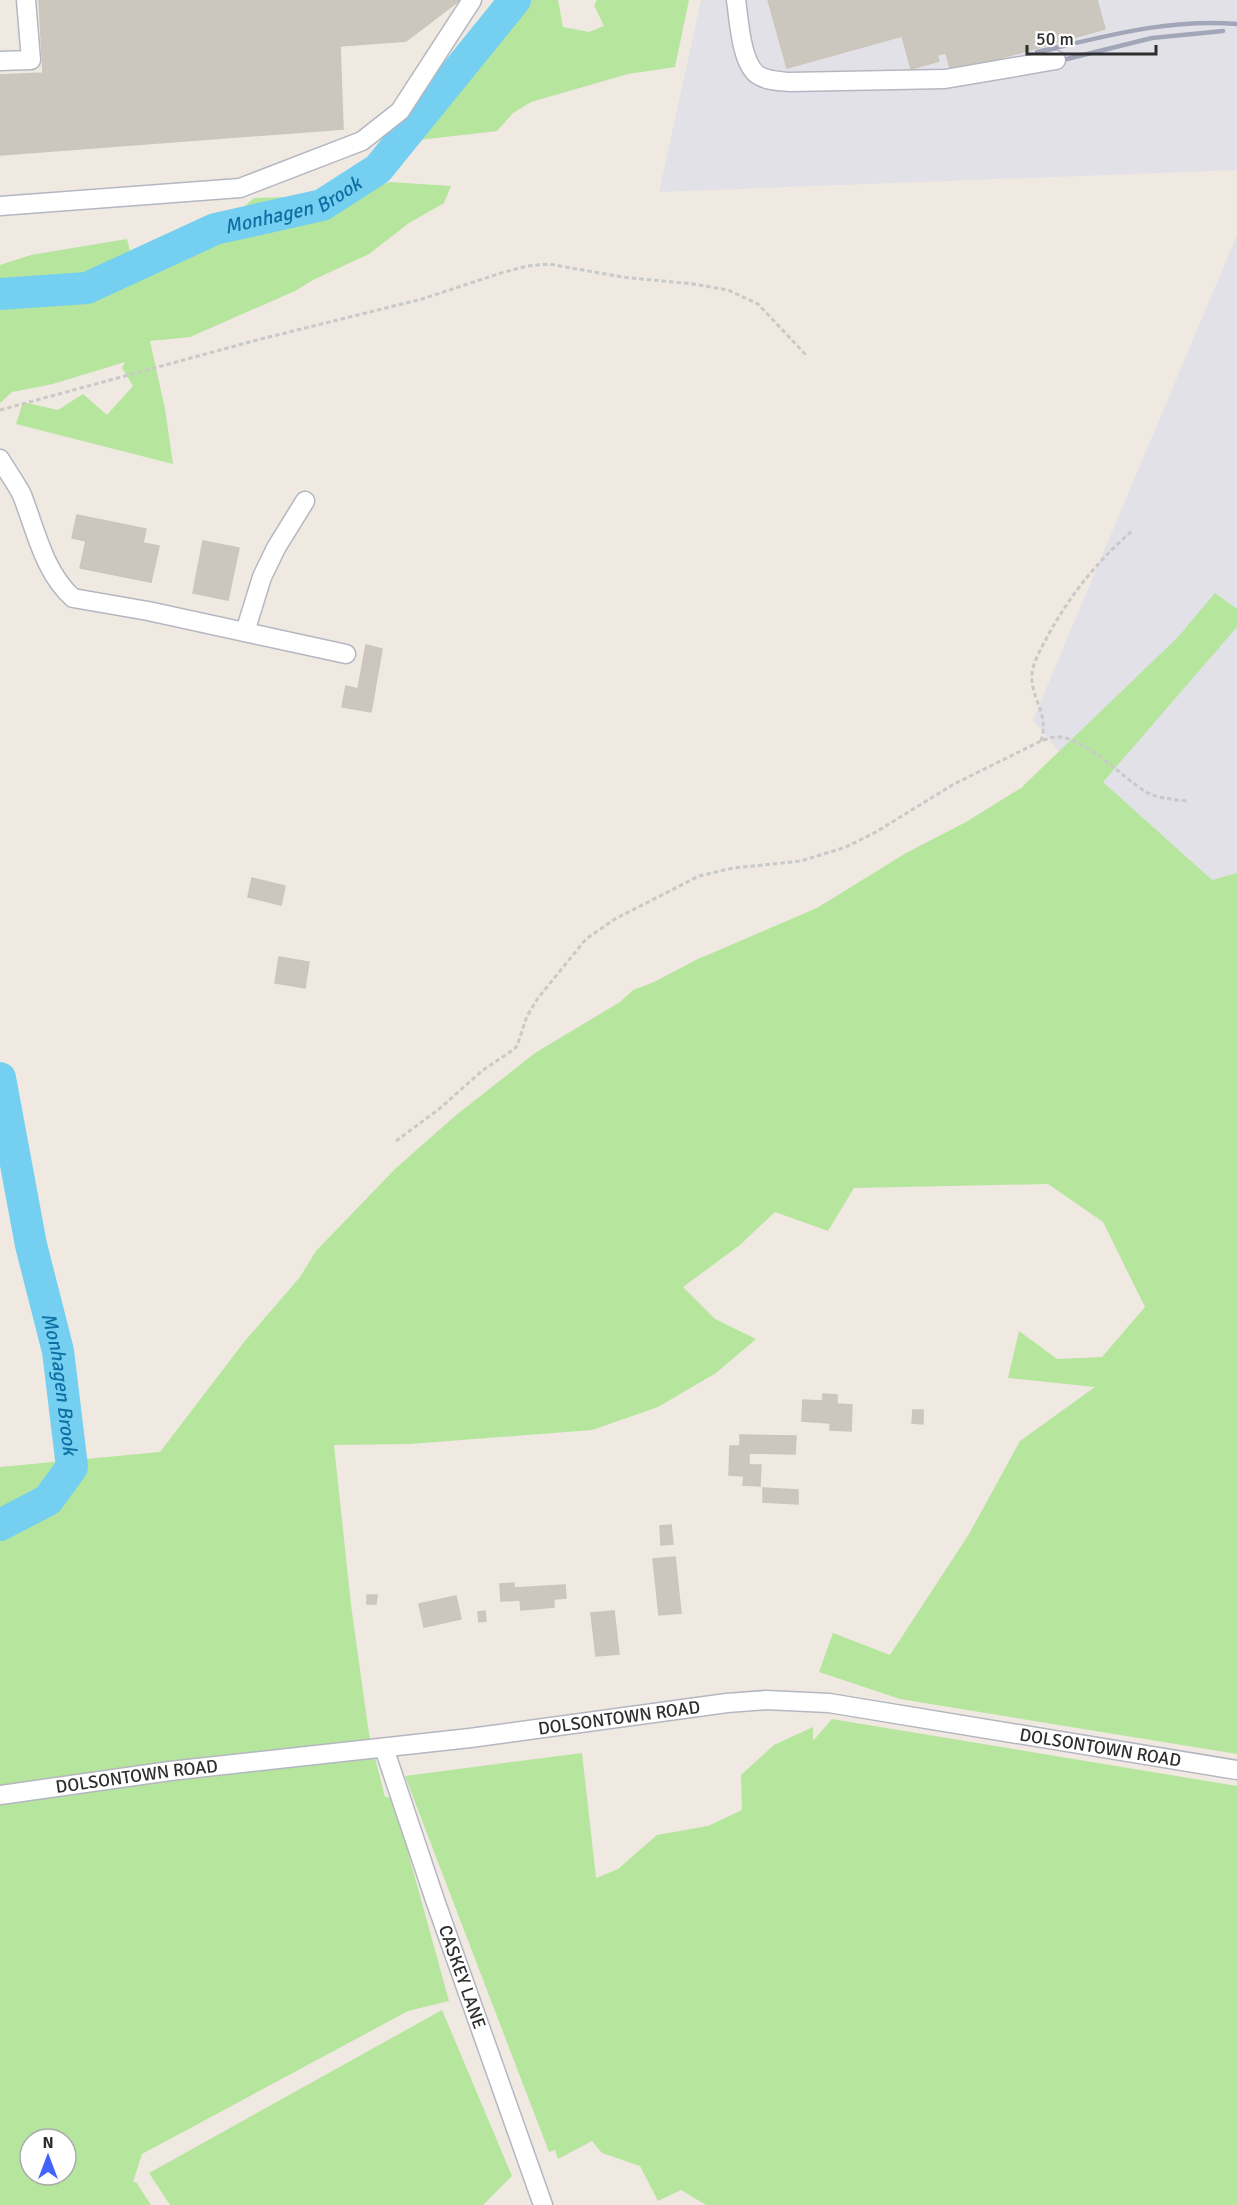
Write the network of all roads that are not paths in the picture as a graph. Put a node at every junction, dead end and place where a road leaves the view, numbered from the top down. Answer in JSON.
{"nodes":[{"id":1,"x":26,"y":0,"type":"edge"},
{"id":2,"x":472,"y":0,"type":"edge"},
{"id":3,"x":736,"y":0,"type":"edge"},
{"id":4,"x":1056,"y":60,"type":"dead end"},
{"id":5,"x":0,"y":61,"type":"edge"},
{"id":6,"x":0,"y":206,"type":"edge"},
{"id":7,"x":0,"y":459,"type":"edge"},
{"id":8,"x":304,"y":501,"type":"dead end"},
{"id":9,"x":245,"y":632,"type":"junction"},
{"id":10,"x":346,"y":654,"type":"dead end"},
{"id":11,"x":384,"y":1748,"type":"junction"},
{"id":12,"x":1237,"y":1770,"type":"edge"},
{"id":13,"x":0,"y":1795,"type":"edge"},
{"id":14,"x":543,"y":2205,"type":"edge"}],
"edges":[{"from":1,"to":5,"type":"street"},
{"from":2,"to":6,"type":"street"},
{"from":3,"to":4,"type":"street"},
{"from":7,"to":9,"type":"street"},
{"from":8,"to":9,"type":"street"},
{"from":9,"to":10,"type":"street"},
{"from":11,"to":12,"type":"street","name":"DOLSONTOWN ROAD"},
{"from":11,"to":13,"type":"street","name":"DOLSONTOWN ROAD"},
{"from":11,"to":14,"type":"street","name":"CASKEY LANE"}]}
